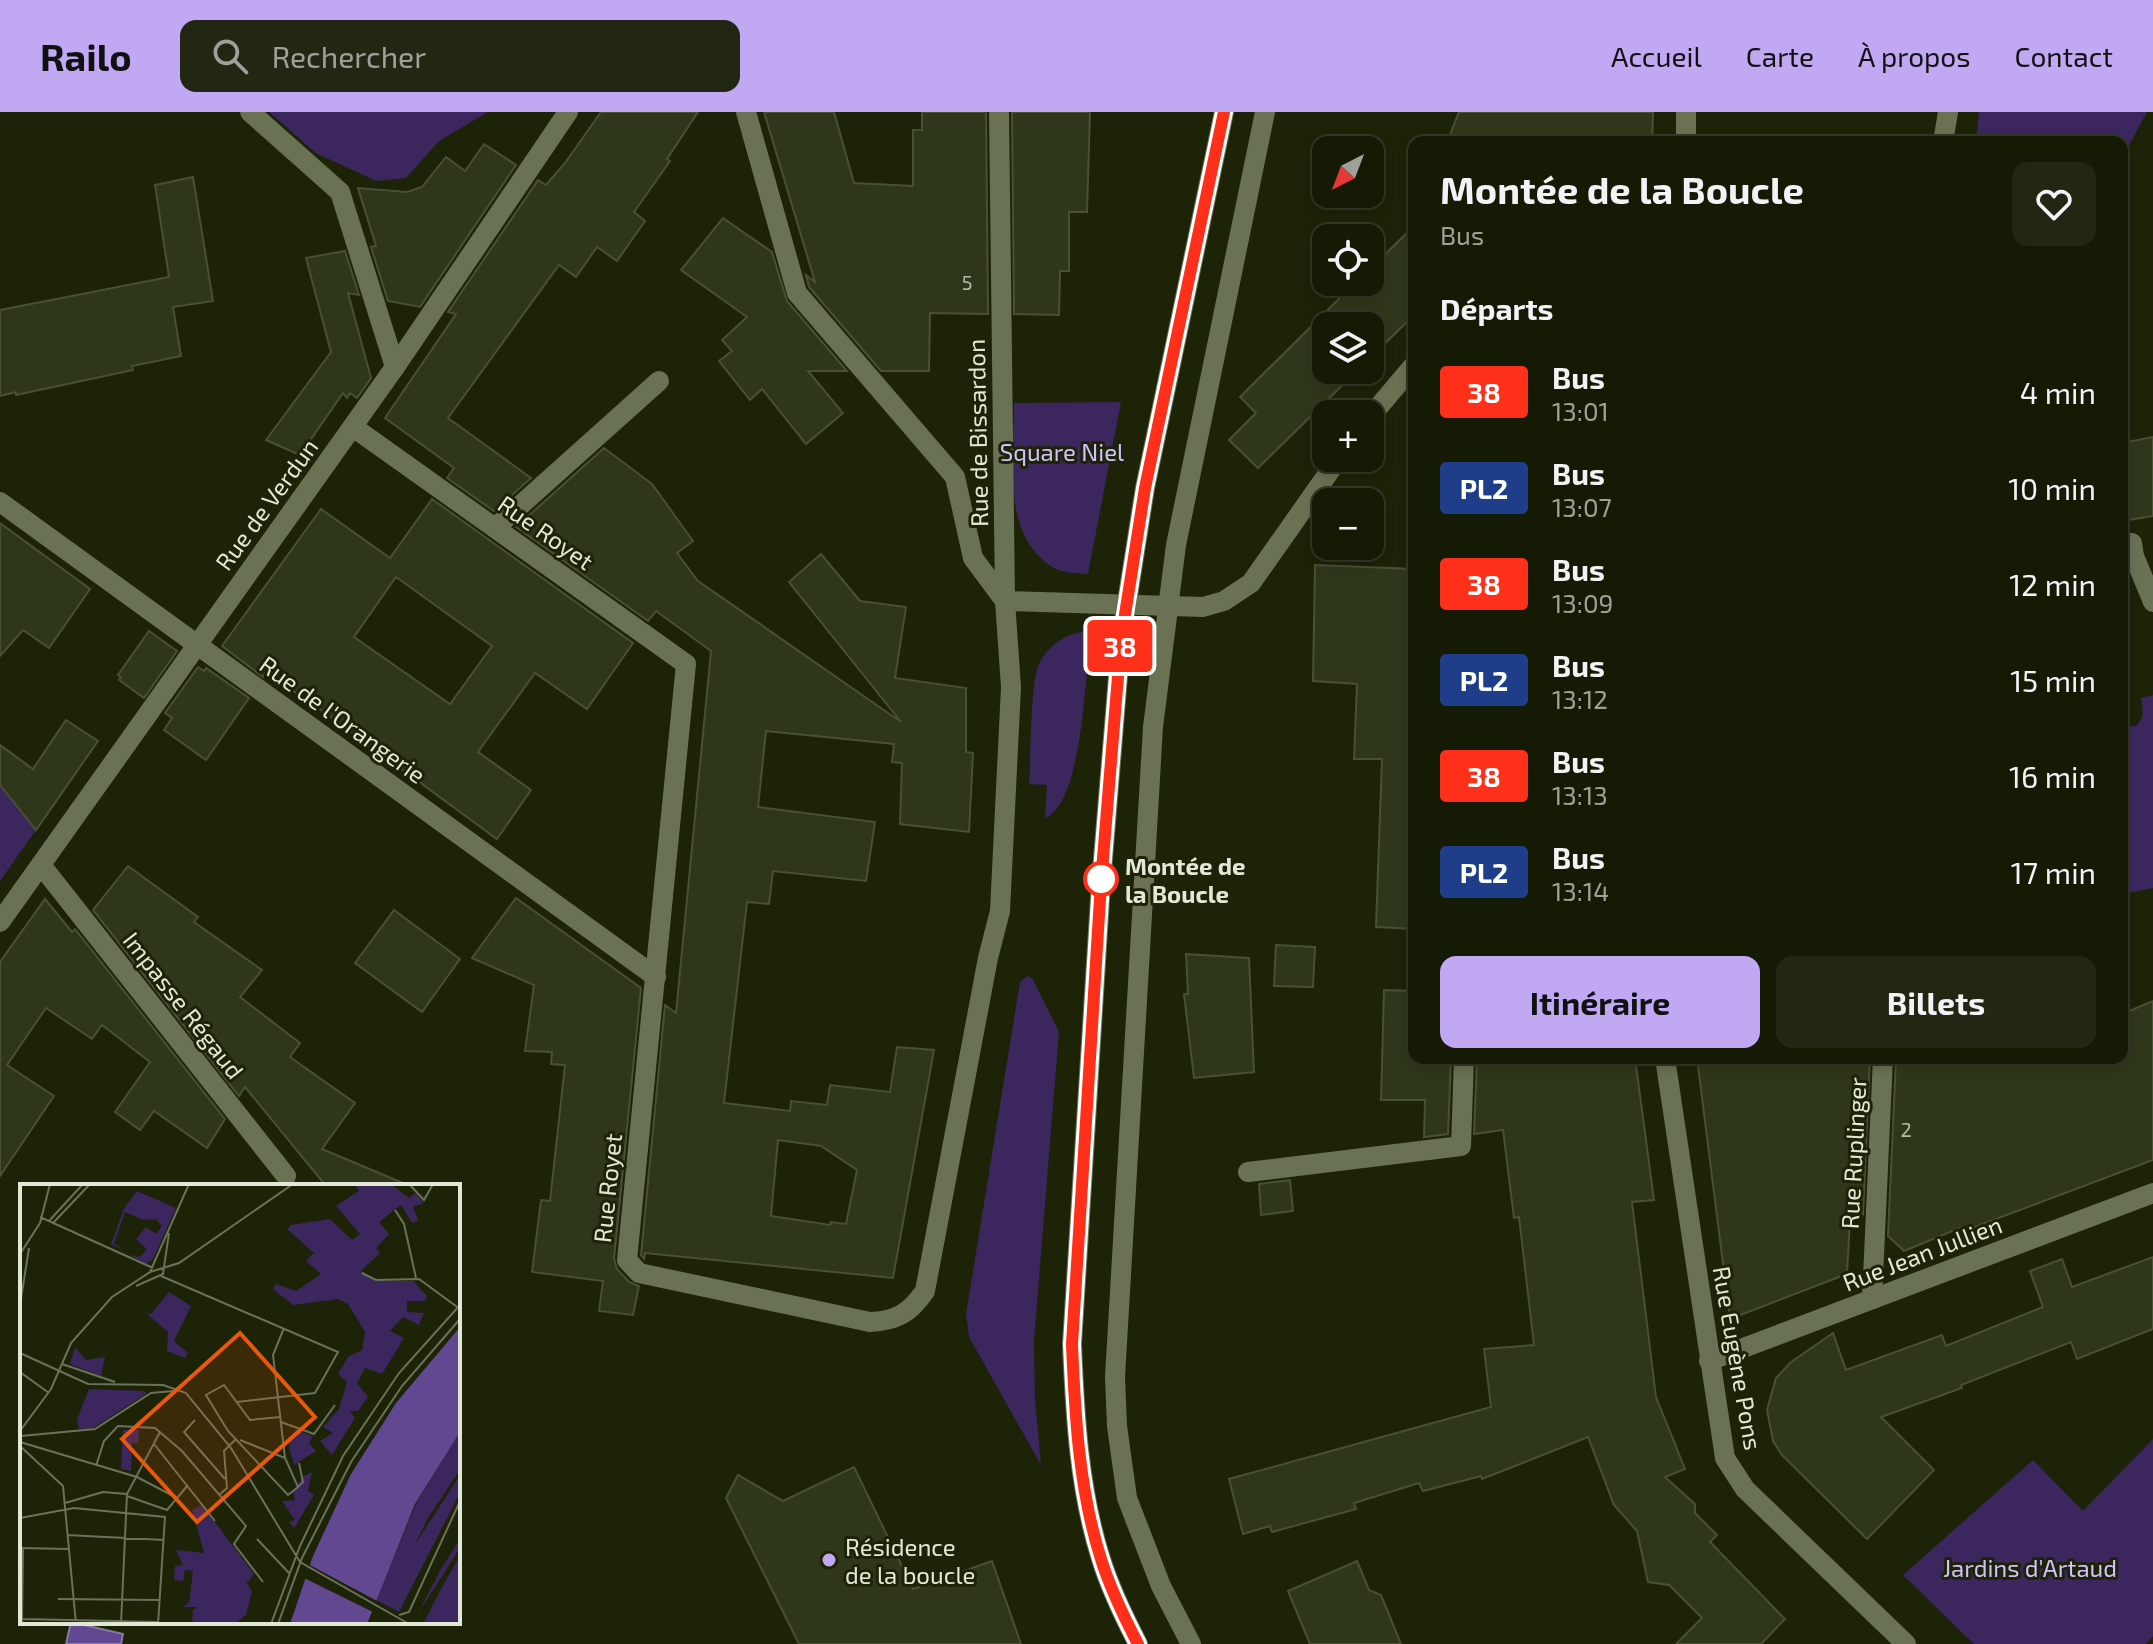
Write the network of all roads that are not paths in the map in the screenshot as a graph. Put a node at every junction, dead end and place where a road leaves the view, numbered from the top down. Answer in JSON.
{"nodes":[{"id":1,"x":250,"y":112,"type":"edge"},
{"id":2,"x":568,"y":112,"type":"edge"},
{"id":3,"x":746,"y":112,"type":"edge"},
{"id":4,"x":999,"y":112,"type":"edge"},
{"id":5,"x":1224,"y":112,"type":"edge"},
{"id":6,"x":1265,"y":112,"type":"edge"},
{"id":7,"x":1686,"y":112,"type":"edge"},
{"id":8,"x":1948,"y":112,"type":"edge"},
{"id":9,"x":1686,"y":136,"type":"edge"},
{"id":10,"x":1944,"y":136,"type":"edge"},
{"id":11,"x":395,"y":367,"type":"junction"},
{"id":12,"x":1408,"y":372,"type":"edge"},
{"id":13,"x":659,"y":381,"type":"dead end"},
{"id":14,"x":1384,"y":400,"type":"edge"},
{"id":15,"x":353,"y":427,"type":"junction"},
{"id":16,"x":1329,"y":472,"type":"edge"},
{"id":17,"x":0,"y":502,"type":"edge"},
{"id":18,"x":495,"y":528,"type":"junction"},
{"id":19,"x":2153,"y":539,"type":"edge"},
{"id":20,"x":2128,"y":544,"type":"edge"},
{"id":21,"x":2128,"y":546,"type":"edge"},
{"id":22,"x":1005,"y":601,"type":"junction"},
{"id":23,"x":2153,"y":602,"type":"edge"},
{"id":24,"x":196,"y":645,"type":"junction"},
{"id":25,"x":1008,"y":752,"type":"joint"},
{"id":26,"x":41,"y":865,"type":"junction"},
{"id":27,"x":0,"y":922,"type":"edge"},
{"id":28,"x":656,"y":977,"type":"junction"},
{"id":29,"x":1464,"y":1064,"type":"edge"},
{"id":30,"x":1666,"y":1064,"type":"edge"},
{"id":31,"x":1883,"y":1064,"type":"edge"},
{"id":32,"x":1248,"y":1172,"type":"dead end"},
{"id":33,"x":286,"y":1176,"type":"dead end"},
{"id":34,"x":2153,"y":1193,"type":"edge"},
{"id":35,"x":1872,"y":1299,"type":"junction"},
{"id":36,"x":1709,"y":1361,"type":"junction"},
{"id":37,"x":1138,"y":1644,"type":"edge"},
{"id":38,"x":1191,"y":1644,"type":"edge"},
{"id":39,"x":1906,"y":1644,"type":"edge"}],
"edges":[{"from":1,"to":11,"type":"street"},
{"from":2,"to":11,"type":"street","name":"Rue de Verdun"},
{"from":3,"to":22,"type":"street"},
{"from":4,"to":22,"type":"street","name":"Rue de Bissardon"},
{"from":5,"to":37,"type":"street"},
{"from":6,"to":38,"type":"street"},
{"from":7,"to":9,"type":"street"},
{"from":8,"to":10,"type":"street"},
{"from":11,"to":15,"type":"street","name":"Rue de Verdun"},
{"from":12,"to":14,"type":"street"},
{"from":13,"to":18,"type":"street"},
{"from":15,"to":18,"type":"street","name":"Rue Royet"},
{"from":15,"to":24,"type":"street","name":"Rue de Verdun"},
{"from":16,"to":22,"type":"street"},
{"from":17,"to":24,"type":"street","name":"Rue de l'Orangerie"},
{"from":18,"to":28,"type":"street","name":"Rue Royet"},
{"from":19,"to":20,"type":"street"},
{"from":21,"to":23,"type":"street"},
{"from":22,"to":25,"type":"street","name":"Rue de Bissardon"},
{"from":24,"to":26,"type":"street","name":"Rue de Verdun"},
{"from":24,"to":28,"type":"street","name":"Rue de l'Orangerie"},
{"from":25,"to":28,"type":"street","name":"Rue Royet"},
{"from":26,"to":27,"type":"street","name":"Rue de Verdun"},
{"from":26,"to":33,"type":"street","name":"Impasse Régaud"},
{"from":29,"to":32,"type":"street"},
{"from":30,"to":36,"type":"street","name":"Rue Eugène Pons"},
{"from":31,"to":35,"type":"street","name":"Rue Ruplinger"},
{"from":34,"to":35,"type":"street","name":"Rue Jean Jullien"},
{"from":35,"to":36,"type":"street","name":"Rue Jean Jullien"},
{"from":36,"to":39,"type":"street","name":"Rue Eugène Pons"}]}
